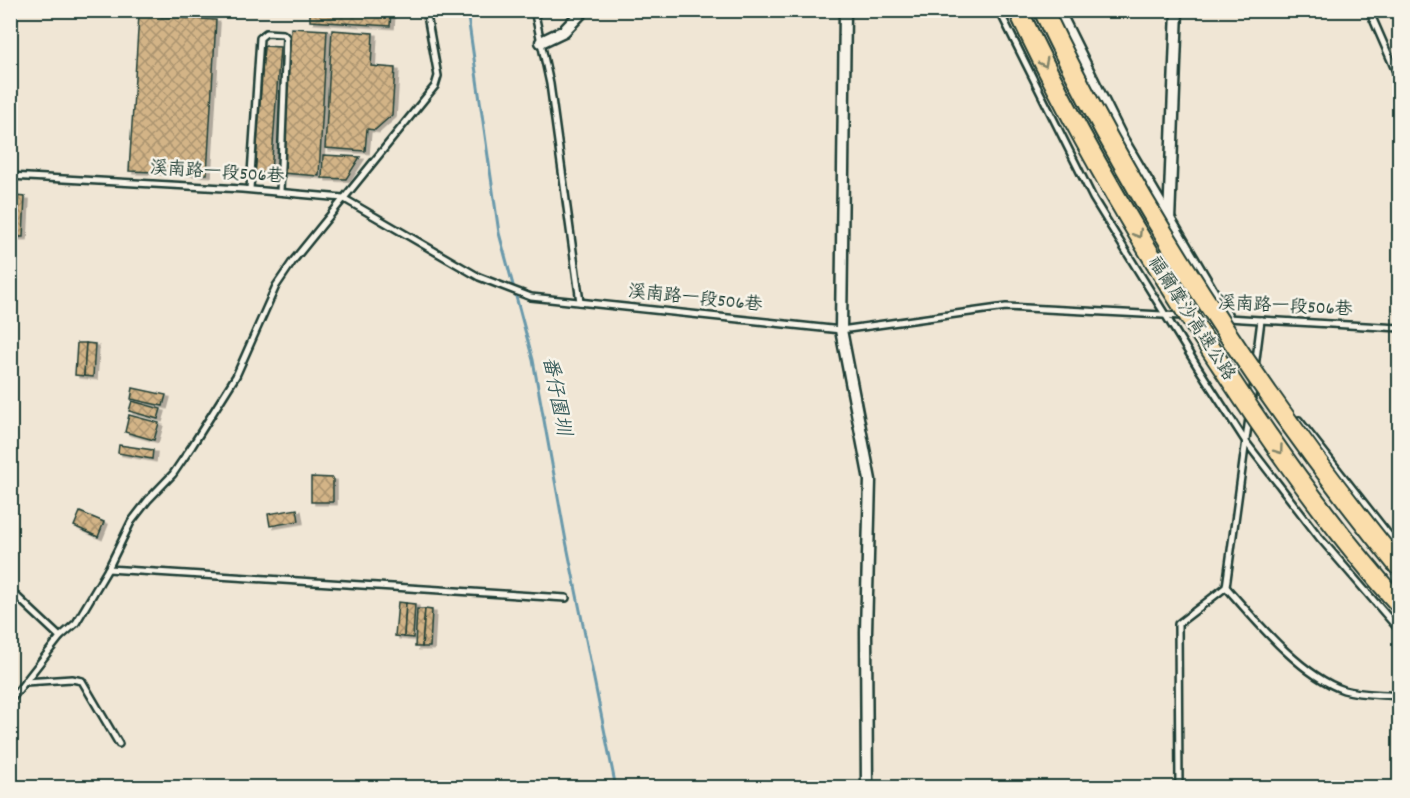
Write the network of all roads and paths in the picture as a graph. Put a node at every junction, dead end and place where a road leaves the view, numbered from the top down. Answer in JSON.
{"nodes":[{"id":1,"x":426,"y":10,"type":"edge"},
{"id":2,"x":534,"y":10,"type":"edge"},
{"id":3,"x":584,"y":10,"type":"edge"},
{"id":4,"x":845,"y":10,"type":"edge"},
{"id":5,"x":999,"y":10,"type":"edge"},
{"id":6,"x":1018,"y":10,"type":"edge"},
{"id":7,"x":1043,"y":10,"type":"edge"},
{"id":8,"x":1058,"y":10,"type":"edge"},
{"id":9,"x":1177,"y":10,"type":"edge"},
{"id":10,"x":1369,"y":10,"type":"edge"},
{"id":11,"x":541,"y":42,"type":"junction"},
{"id":12,"x":1400,"y":81,"type":"edge"},
{"id":13,"x":10,"y":176,"type":"edge"},
{"id":14,"x":250,"y":189,"type":"junction"},
{"id":15,"x":280,"y":192,"type":"junction"},
{"id":16,"x":343,"y":198,"type":"junction"},
{"id":17,"x":1169,"y":221,"type":"junction"},
{"id":18,"x":580,"y":302,"type":"junction"},
{"id":19,"x":1165,"y":315,"type":"junction"},
{"id":20,"x":1196,"y":316,"type":"dead end"},
{"id":21,"x":1207,"y":317,"type":"dead end"},
{"id":22,"x":1261,"y":320,"type":"junction"},
{"id":23,"x":1230,"y":322,"type":"junction"},
{"id":24,"x":1400,"y":328,"type":"edge"},
{"id":25,"x":841,"y":330,"type":"junction"},
{"id":26,"x":1250,"y":353,"type":"dead end"},
{"id":27,"x":1256,"y":361,"type":"junction"},
{"id":28,"x":1263,"y":371,"type":"dead end"},
{"id":29,"x":1291,"y":409,"type":"dead end"},
{"id":30,"x":1246,"y":442,"type":"junction"},
{"id":31,"x":1400,"y":549,"type":"edge"},
{"id":32,"x":1400,"y":568,"type":"edge"},
{"id":33,"x":108,"y":569,"type":"junction"},
{"id":34,"x":1226,"y":587,"type":"junction"},
{"id":35,"x":10,"y":590,"type":"edge"},
{"id":36,"x":566,"y":598,"type":"dead end"},
{"id":37,"x":1400,"y":605,"type":"edge"},
{"id":38,"x":1400,"y":631,"type":"edge"},
{"id":39,"x":60,"y":637,"type":"junction"},
{"id":40,"x":25,"y":682,"type":"junction"},
{"id":41,"x":1400,"y":696,"type":"edge"},
{"id":42,"x":10,"y":701,"type":"edge"},
{"id":43,"x":119,"y":744,"type":"dead end"},
{"id":44,"x":867,"y":788,"type":"edge"},
{"id":45,"x":1179,"y":788,"type":"edge"}],
"edges":[{"from":1,"to":16,"type":"lane"},
{"from":2,"to":11,"type":"lane"},
{"from":3,"to":11,"type":"street"},
{"from":4,"to":25,"type":"street"},
{"from":5,"to":19,"type":"lane"},
{"from":6,"to":37,"type":"highway","name":"福爾摩沙高速公路","one_way":true,"bridge":true},
{"from":7,"to":32,"type":"highway","name":"福爾摩沙高速公路","bridge":true},
{"from":8,"to":17,"type":"street"},
{"from":9,"to":17,"type":"street"},
{"from":10,"to":12,"type":"lane"},
{"from":11,"to":18,"type":"lane"},
{"from":13,"to":14,"type":"lane","name":"溪南路一段506巷"},
{"from":14,"to":15,"type":"lane","name":"溪南路一段506巷"},
{"from":14,"to":15,"type":"lane"},
{"from":15,"to":16,"type":"lane","name":"溪南路一段506巷"},
{"from":16,"to":18,"type":"lane","name":"溪南路一段506巷"},
{"from":16,"to":33,"type":"lane"},
{"from":17,"to":23,"type":"street"},
{"from":18,"to":25,"type":"lane","name":"溪南路一段506巷"},
{"from":19,"to":20,"type":"lane","name":"溪南路一段506巷"},
{"from":19,"to":25,"type":"lane","name":"溪南路一段506巷"},
{"from":19,"to":30,"type":"lane"},
{"from":21,"to":23,"type":"lane","name":"溪南路一段506巷"},
{"from":22,"to":23,"type":"lane","name":"溪南路一段506巷"},
{"from":22,"to":24,"type":"lane","name":"溪南路一段506巷"},
{"from":22,"to":27,"type":"lane"},
{"from":25,"to":44,"type":"street"},
{"from":26,"to":27,"type":"lane"},
{"from":27,"to":28,"type":"lane"},
{"from":27,"to":30,"type":"lane"},
{"from":29,"to":31,"type":"lane"},
{"from":30,"to":34,"type":"lane"},
{"from":30,"to":38,"type":"lane"},
{"from":33,"to":36,"type":"lane"},
{"from":33,"to":39,"type":"lane"},
{"from":34,"to":41,"type":"lane"},
{"from":34,"to":45,"type":"lane"},
{"from":35,"to":39,"type":"lane"},
{"from":39,"to":40,"type":"lane"},
{"from":40,"to":42,"type":"lane"},
{"from":40,"to":43,"type":"lane"}]}
